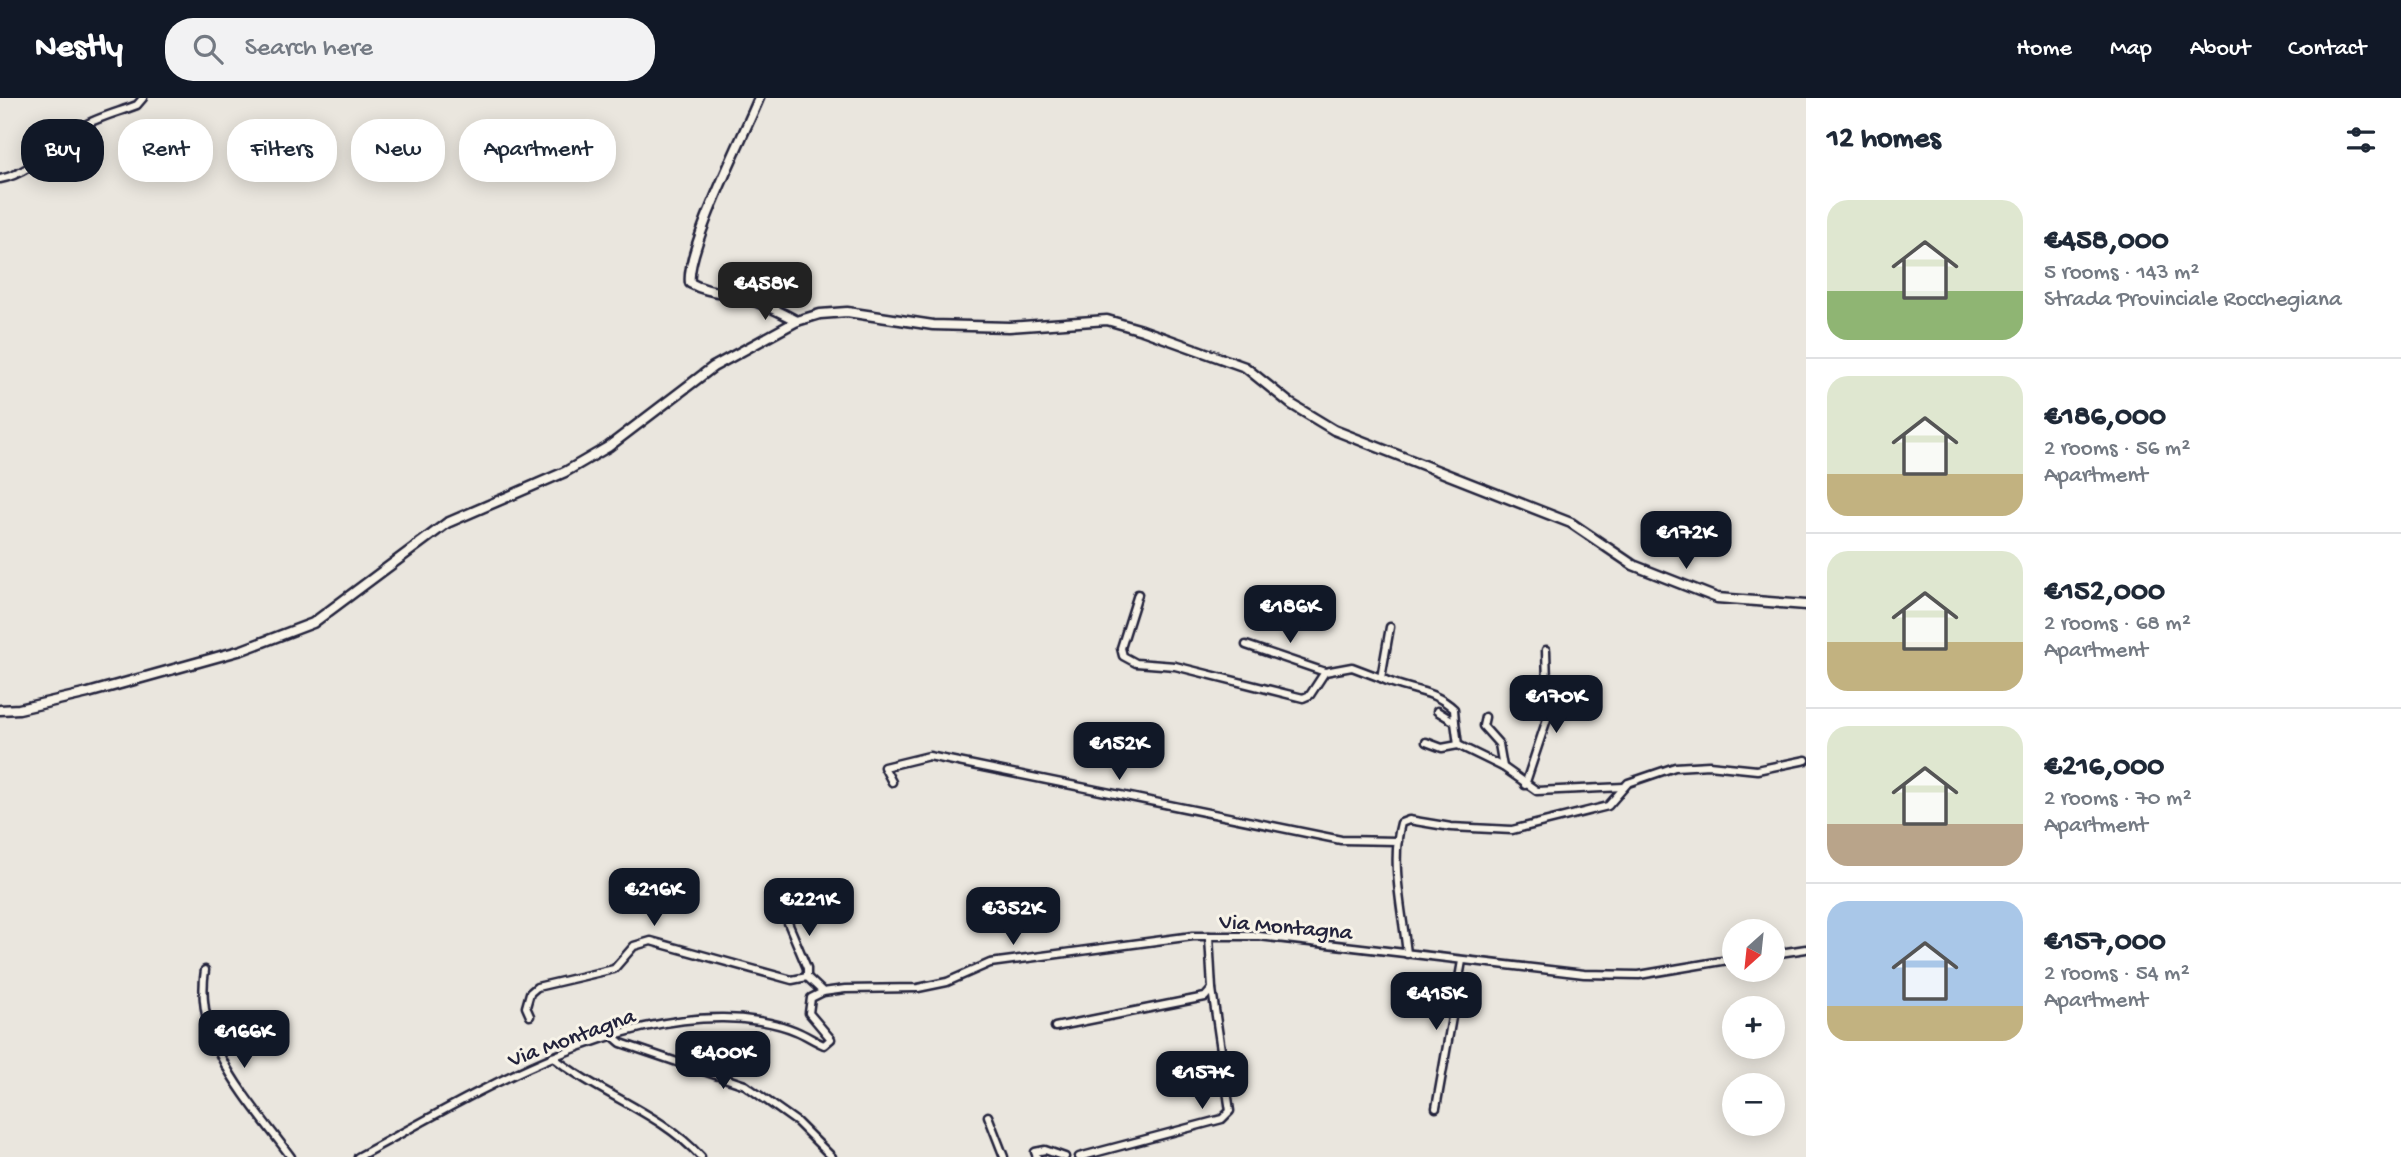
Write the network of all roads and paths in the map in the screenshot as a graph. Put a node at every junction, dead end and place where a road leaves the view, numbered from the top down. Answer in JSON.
{"nodes":[{"id":1,"x":142,"y":98,"type":"edge"},
{"id":2,"x":759,"y":98,"type":"edge"},
{"id":3,"x":0,"y":179,"type":"edge"},
{"id":4,"x":797,"y":321,"type":"junction"},
{"id":5,"x":1138,"y":594,"type":"dead end"},
{"id":6,"x":1806,"y":605,"type":"edge"},
{"id":7,"x":1390,"y":627,"type":"dead end"},
{"id":8,"x":1247,"y":645,"type":"dead end"},
{"id":9,"x":1546,"y":650,"type":"dead end"},
{"id":10,"x":1325,"y":671,"type":"junction"},
{"id":11,"x":1381,"y":678,"type":"junction"},
{"id":12,"x":1529,"y":695,"type":"dead end"},
{"id":13,"x":0,"y":710,"type":"edge"},
{"id":14,"x":1437,"y":711,"type":"dead end"},
{"id":15,"x":1548,"y":716,"type":"junction"},
{"id":16,"x":1485,"y":717,"type":"dead end"},
{"id":17,"x":1455,"y":722,"type":"junction"},
{"id":18,"x":1426,"y":742,"type":"dead end"},
{"id":19,"x":1458,"y":744,"type":"junction"},
{"id":20,"x":1806,"y":760,"type":"edge"},
{"id":21,"x":1503,"y":767,"type":"junction"},
{"id":22,"x":892,"y":782,"type":"dead end"},
{"id":23,"x":1525,"y":785,"type":"junction"},
{"id":24,"x":1624,"y":787,"type":"junction"},
{"id":25,"x":1398,"y":841,"type":"junction"},
{"id":26,"x":781,"y":906,"type":"dead end"},
{"id":27,"x":1209,"y":936,"type":"junction"},
{"id":28,"x":1806,"y":948,"type":"edge"},
{"id":29,"x":1785,"y":952,"type":"edge"},
{"id":30,"x":1407,"y":954,"type":"junction"},
{"id":31,"x":1462,"y":961,"type":"junction"},
{"id":32,"x":1722,"y":961,"type":"edge"},
{"id":33,"x":205,"y":970,"type":"dead end"},
{"id":34,"x":807,"y":976,"type":"junction"},
{"id":35,"x":1212,"y":989,"type":"junction"},
{"id":36,"x":823,"y":992,"type":"junction"},
{"id":37,"x":530,"y":1016,"type":"dead end"},
{"id":38,"x":1055,"y":1027,"type":"dead end"},
{"id":39,"x":614,"y":1037,"type":"junction"},
{"id":40,"x":831,"y":1039,"type":"junction"},
{"id":41,"x":840,"y":1043,"type":"dead end"},
{"id":42,"x":553,"y":1057,"type":"junction"},
{"id":43,"x":1209,"y":1085,"type":"dead end"},
{"id":44,"x":1226,"y":1085,"type":"junction"},
{"id":45,"x":1436,"y":1108,"type":"dead end"},
{"id":46,"x":988,"y":1116,"type":"dead end"},
{"id":47,"x":290,"y":1157,"type":"edge"},
{"id":48,"x":358,"y":1157,"type":"edge"},
{"id":49,"x":701,"y":1157,"type":"edge"},
{"id":50,"x":832,"y":1157,"type":"edge"},
{"id":51,"x":1004,"y":1157,"type":"edge"},
{"id":52,"x":1037,"y":1157,"type":"edge"},
{"id":53,"x":1065,"y":1157,"type":"edge"},
{"id":54,"x":1079,"y":1157,"type":"edge"}],
"edges":[{"from":1,"to":3,"type":"street"},
{"from":2,"to":4,"type":"main road"},
{"from":4,"to":6,"type":"main road"},
{"from":4,"to":13,"type":"main road"},
{"from":5,"to":10,"type":"street"},
{"from":7,"to":11,"type":"street"},
{"from":8,"to":10,"type":"street"},
{"from":9,"to":15,"type":"street"},
{"from":10,"to":11,"type":"street"},
{"from":11,"to":17,"type":"street"},
{"from":12,"to":15,"type":"street"},
{"from":14,"to":17,"type":"street"},
{"from":15,"to":23,"type":"street"},
{"from":16,"to":21,"type":"street"},
{"from":17,"to":19,"type":"street"},
{"from":18,"to":19,"type":"street"},
{"from":19,"to":21,"type":"street"},
{"from":20,"to":24,"type":"street"},
{"from":21,"to":23,"type":"street"},
{"from":22,"to":25,"type":"street"},
{"from":23,"to":24,"type":"street"},
{"from":24,"to":25,"type":"street"},
{"from":25,"to":30,"type":"street"},
{"from":26,"to":34,"type":"street"},
{"from":27,"to":30,"type":"street","name":"Via Montagna"},
{"from":27,"to":35,"type":"street"},
{"from":27,"to":36,"type":"street","name":"Via Montagna"},
{"from":28,"to":29,"type":"street"},
{"from":30,"to":31,"type":"street","name":"Via Montagna"},
{"from":31,"to":32,"type":"street","name":"Via Montagna"},
{"from":31,"to":45,"type":"street"},
{"from":33,"to":47,"type":"street"},
{"from":34,"to":36,"type":"street"},
{"from":34,"to":37,"type":"street"},
{"from":35,"to":38,"type":"street"},
{"from":35,"to":44,"type":"street"},
{"from":36,"to":40,"type":"street"},
{"from":39,"to":40,"type":"street","name":"Via Montagna"},
{"from":39,"to":42,"type":"street","name":"Via Montagna"},
{"from":39,"to":50,"type":"street"},
{"from":40,"to":41,"type":"street"},
{"from":42,"to":48,"type":"street","name":"Via Montagna"},
{"from":42,"to":49,"type":"street"},
{"from":43,"to":44,"type":"street"},
{"from":44,"to":54,"type":"street"},
{"from":46,"to":51,"type":"street"},
{"from":52,"to":53,"type":"street"}]}
